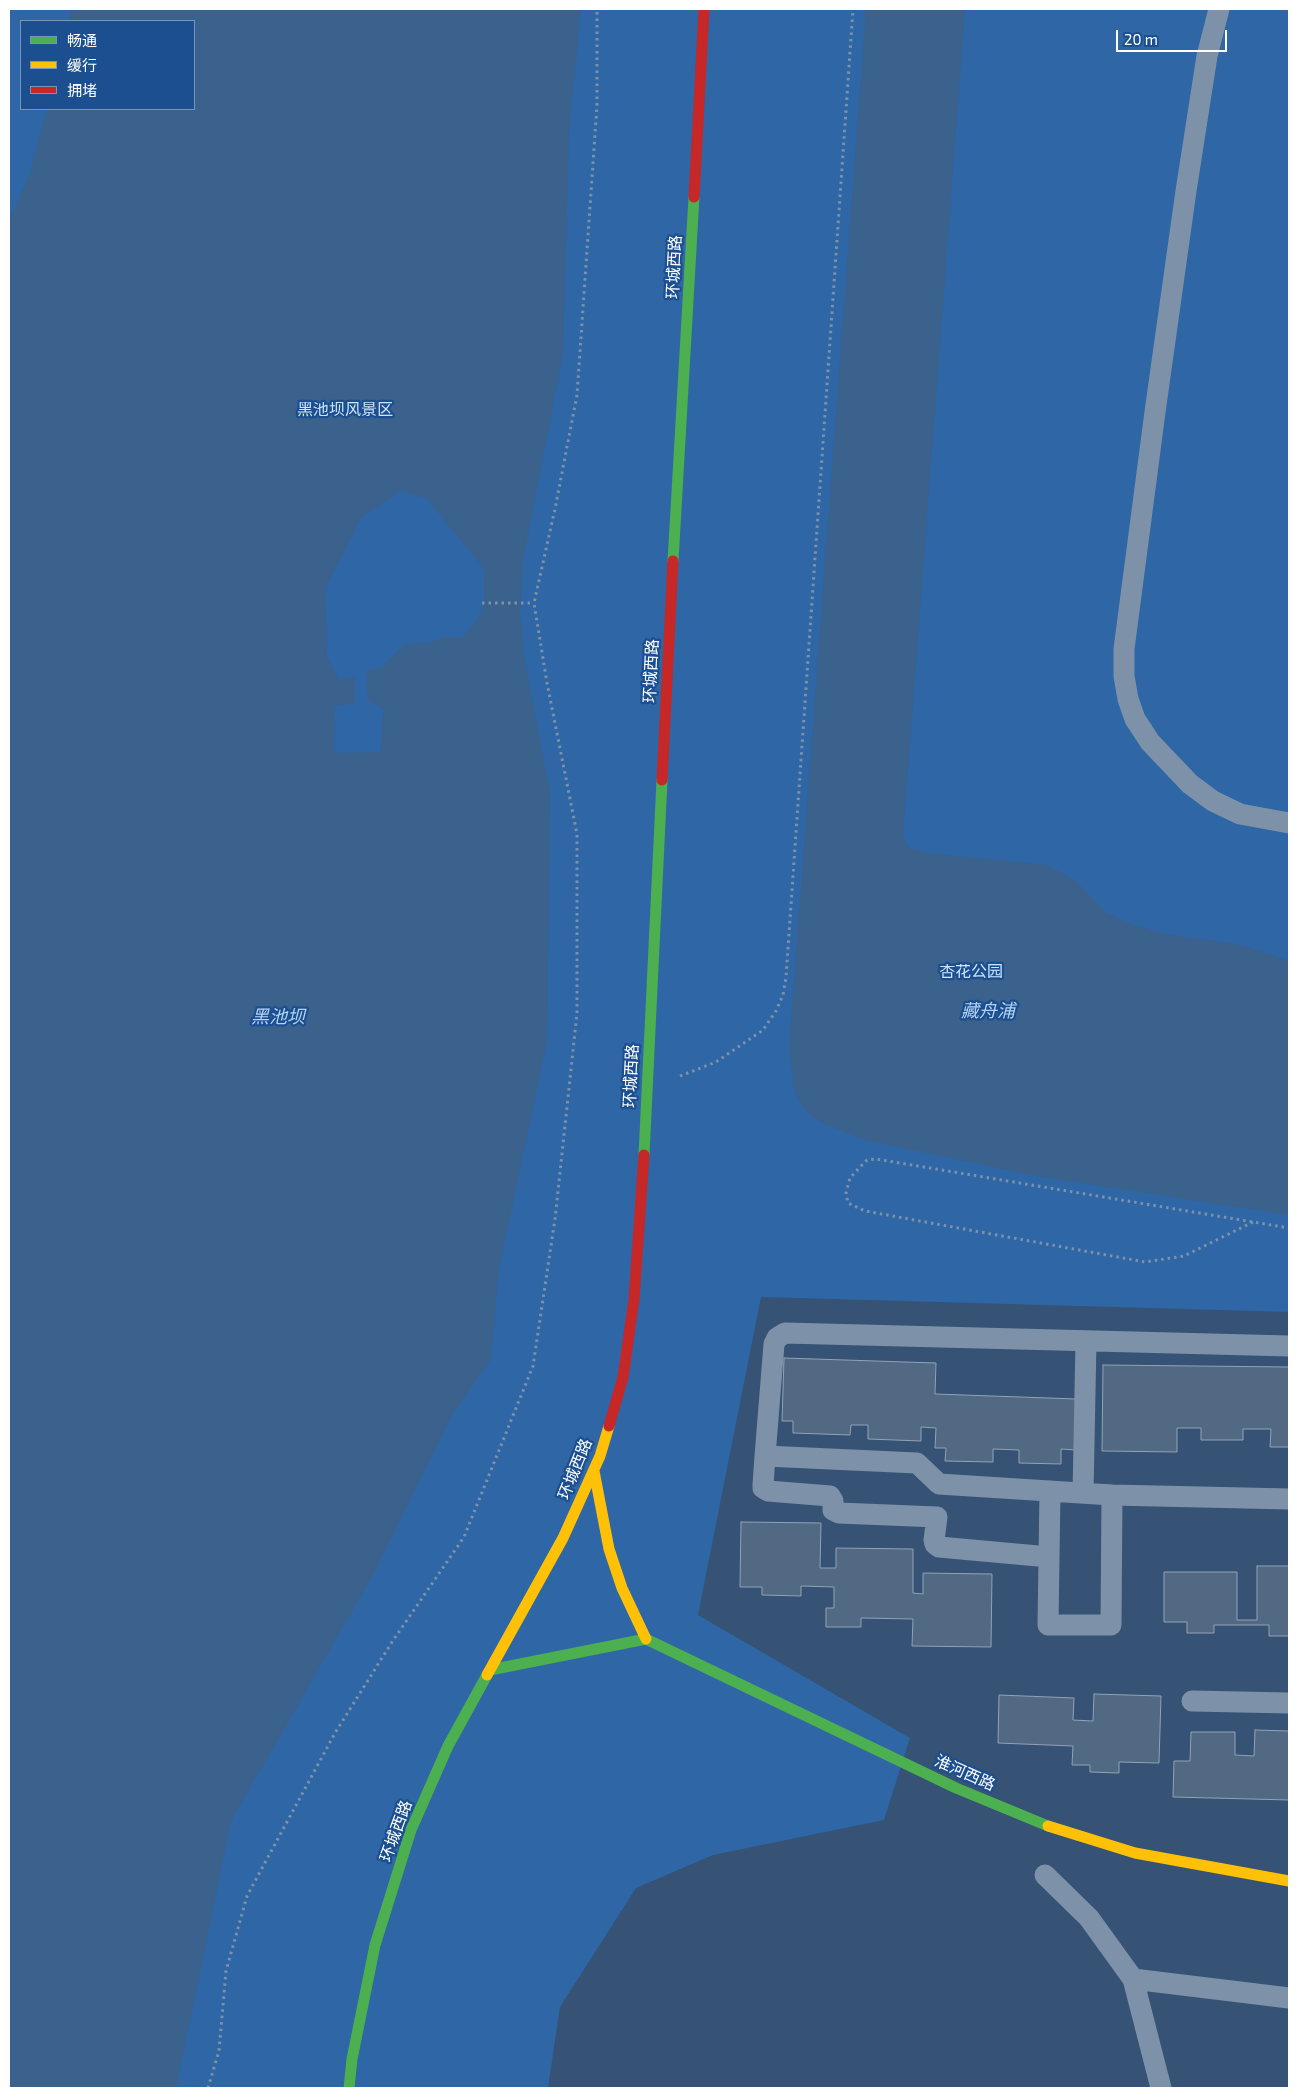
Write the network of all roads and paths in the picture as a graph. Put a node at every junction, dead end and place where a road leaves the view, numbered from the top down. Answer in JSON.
{"nodes":[{"id":1,"x":597,"y":9,"type":"edge"},
{"id":2,"x":704,"y":9,"type":"edge"},
{"id":3,"x":853,"y":9,"type":"edge"},
{"id":4,"x":1219,"y":9,"type":"edge"},
{"id":5,"x":482,"y":603,"type":"dead end"},
{"id":6,"x":534,"y":603,"type":"junction"},
{"id":7,"x":1289,"y":823,"type":"edge"},
{"id":8,"x":647,"y":1089,"type":"junction"},
{"id":9,"x":1253,"y":1222,"type":"junction"},
{"id":10,"x":1289,"y":1228,"type":"edge"},
{"id":11,"x":1086,"y":1341,"type":"junction"},
{"id":12,"x":1289,"y":1346,"type":"edge"},
{"id":13,"x":765,"y":1456,"type":"junction"},
{"id":14,"x":594,"y":1471,"type":"junction"},
{"id":15,"x":940,"y":1484,"type":"junction"},
{"id":16,"x":1050,"y":1491,"type":"junction"},
{"id":17,"x":1082,"y":1493,"type":"junction"},
{"id":18,"x":1112,"y":1495,"type":"junction"},
{"id":19,"x":1289,"y":1499,"type":"edge"},
{"id":20,"x":937,"y":1517,"type":"junction"},
{"id":21,"x":1049,"y":1557,"type":"junction"},
{"id":22,"x":646,"y":1639,"type":"junction"},
{"id":23,"x":490,"y":1670,"type":"junction"},
{"id":24,"x":1192,"y":1701,"type":"dead end"},
{"id":25,"x":1289,"y":1703,"type":"edge"},
{"id":26,"x":1045,"y":1875,"type":"dead end"},
{"id":27,"x":1289,"y":1881,"type":"edge"},
{"id":28,"x":1133,"y":1979,"type":"junction"},
{"id":29,"x":1289,"y":1998,"type":"edge"},
{"id":30,"x":208,"y":2088,"type":"edge"},
{"id":31,"x":350,"y":2088,"type":"edge"},
{"id":32,"x":1161,"y":2088,"type":"edge"}],
"edges":[{"from":1,"to":6,"type":"path"},
{"from":2,"to":8,"type":"street","name":"环城西路"},
{"from":3,"to":8,"type":"path"},
{"from":4,"to":7,"type":"lane"},
{"from":5,"to":6,"type":"path"},
{"from":6,"to":30,"type":"path"},
{"from":8,"to":14,"type":"street","name":"环城西路"},
{"from":9,"to":9,"type":"path"},
{"from":9,"to":10,"type":"path"},
{"from":11,"to":12,"type":"lane"},
{"from":11,"to":13,"type":"lane"},
{"from":11,"to":17,"type":"lane"},
{"from":13,"to":15,"type":"lane"},
{"from":13,"to":20,"type":"lane"},
{"from":14,"to":22,"type":"street"},
{"from":14,"to":23,"type":"street","name":"环城西路"},
{"from":15,"to":16,"type":"lane"},
{"from":15,"to":20,"type":"lane"},
{"from":16,"to":17,"type":"lane"},
{"from":16,"to":21,"type":"lane"},
{"from":17,"to":18,"type":"lane"},
{"from":18,"to":19,"type":"lane"},
{"from":18,"to":21,"type":"lane"},
{"from":20,"to":21,"type":"lane"},
{"from":22,"to":23,"type":"street"},
{"from":22,"to":27,"type":"street","name":"淮河西路"},
{"from":23,"to":31,"type":"street","name":"环城西路"},
{"from":24,"to":25,"type":"lane"},
{"from":26,"to":28,"type":"lane"},
{"from":28,"to":29,"type":"lane"},
{"from":28,"to":32,"type":"lane"}]}
